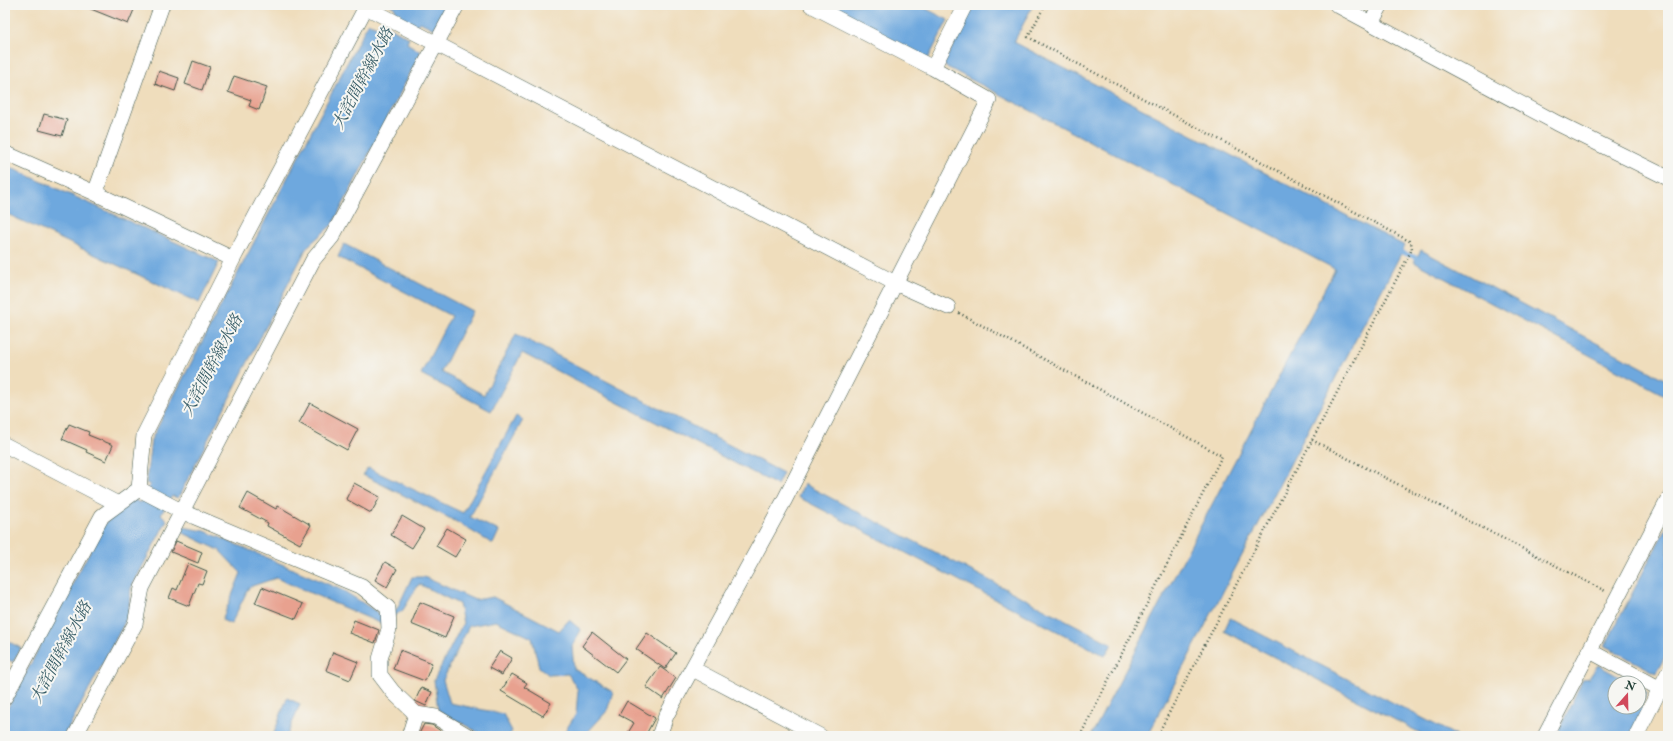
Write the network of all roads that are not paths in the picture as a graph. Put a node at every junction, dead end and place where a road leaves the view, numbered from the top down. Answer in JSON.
{"nodes":[{"id":1,"x":162,"y":5,"type":"edge"},
{"id":2,"x":458,"y":5,"type":"edge"},
{"id":3,"x":811,"y":5,"type":"edge"},
{"id":4,"x":965,"y":5,"type":"edge"},
{"id":5,"x":1337,"y":5,"type":"edge"},
{"id":6,"x":1381,"y":5,"type":"edge"},
{"id":7,"x":366,"y":6,"type":"edge"},
{"id":8,"x":1371,"y":23,"type":"junction"},
{"id":9,"x":438,"y":44,"type":"junction"},
{"id":10,"x":932,"y":68,"type":"junction"},
{"id":11,"x":5,"y":152,"type":"edge"},
{"id":12,"x":1668,"y":178,"type":"edge"},
{"id":13,"x":95,"y":193,"type":"junction"},
{"id":14,"x":233,"y":259,"type":"junction"},
{"id":15,"x":895,"y":283,"type":"junction"},
{"id":16,"x":948,"y":307,"type":"road end"},
{"id":17,"x":5,"y":445,"type":"edge"},
{"id":18,"x":139,"y":489,"type":"junction"},
{"id":19,"x":1668,"y":500,"type":"edge"},
{"id":20,"x":118,"y":504,"type":"junction"},
{"id":21,"x":176,"y":508,"type":"junction"},
{"id":22,"x":1590,"y":651,"type":"junction"},
{"id":23,"x":693,"y":669,"type":"junction"},
{"id":24,"x":1668,"y":673,"type":"edge"},
{"id":25,"x":1664,"y":691,"type":"edge"},
{"id":26,"x":5,"y":697,"type":"edge"},
{"id":27,"x":416,"y":714,"type":"junction"},
{"id":28,"x":75,"y":736,"type":"edge"},
{"id":29,"x":410,"y":736,"type":"edge"},
{"id":30,"x":468,"y":736,"type":"edge"},
{"id":31,"x":659,"y":736,"type":"edge"},
{"id":32,"x":820,"y":736,"type":"edge"},
{"id":33,"x":1545,"y":736,"type":"edge"},
{"id":34,"x":1636,"y":736,"type":"edge"}],
"edges":[{"from":1,"to":13,"type":"street"},
{"from":2,"to":9,"type":"street"},
{"from":3,"to":10,"type":"street"},
{"from":4,"to":10,"type":"street"},
{"from":5,"to":8,"type":"street"},
{"from":6,"to":8,"type":"street"},
{"from":7,"to":9,"type":"street"},
{"from":7,"to":14,"type":"street"},
{"from":8,"to":12,"type":"street"},
{"from":9,"to":15,"type":"street"},
{"from":9,"to":21,"type":"street"},
{"from":10,"to":15,"type":"street"},
{"from":11,"to":13,"type":"street"},
{"from":13,"to":14,"type":"street"},
{"from":14,"to":18,"type":"street"},
{"from":15,"to":16,"type":"street"},
{"from":15,"to":23,"type":"street"},
{"from":17,"to":20,"type":"street"},
{"from":18,"to":20,"type":"street"},
{"from":18,"to":21,"type":"street"},
{"from":19,"to":22,"type":"street"},
{"from":20,"to":26,"type":"street"},
{"from":21,"to":27,"type":"street"},
{"from":21,"to":28,"type":"street"},
{"from":22,"to":25,"type":"street"},
{"from":22,"to":33,"type":"street"},
{"from":23,"to":31,"type":"street"},
{"from":23,"to":32,"type":"street"},
{"from":24,"to":25,"type":"street"},
{"from":25,"to":34,"type":"street"},
{"from":27,"to":29,"type":"street"},
{"from":27,"to":30,"type":"street"}]}
